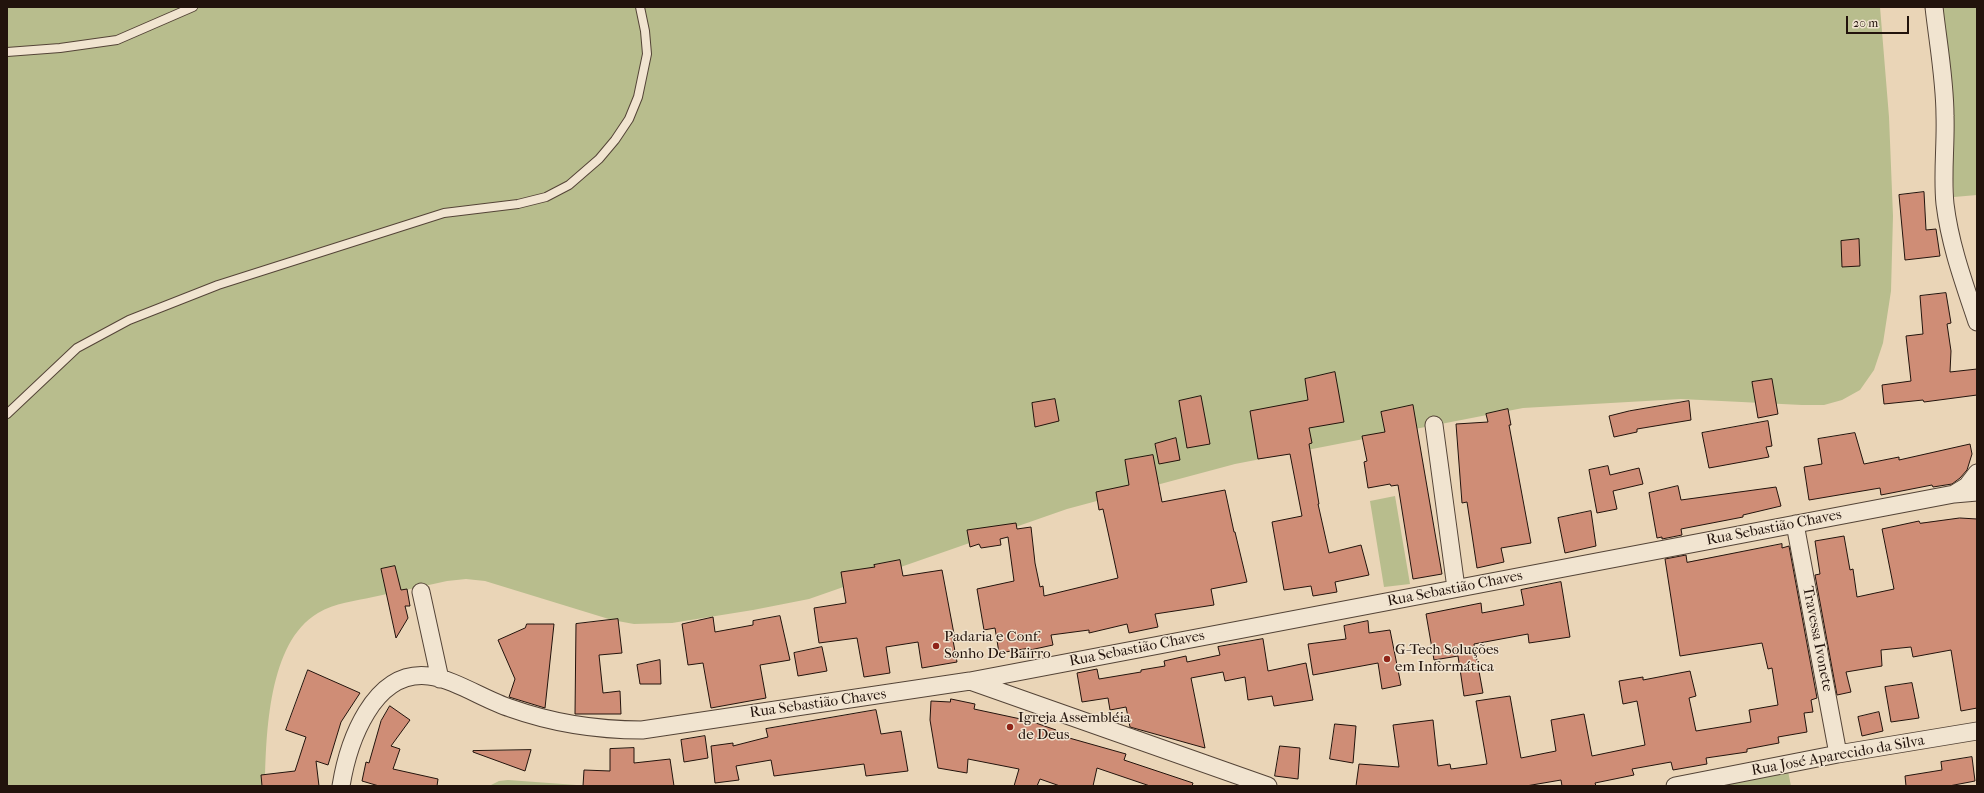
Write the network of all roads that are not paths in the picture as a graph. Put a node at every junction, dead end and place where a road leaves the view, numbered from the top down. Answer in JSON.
{"nodes":[{"id":1,"x":193,"y":7,"type":"edge"},
{"id":2,"x":640,"y":7,"type":"edge"},
{"id":3,"x":1934,"y":7,"type":"edge"},
{"id":4,"x":7,"y":52,"type":"edge"},
{"id":5,"x":1977,"y":322,"type":"edge"},
{"id":6,"x":7,"y":414,"type":"edge"},
{"id":7,"x":1434,"y":425,"type":"dead end"},
{"id":8,"x":1977,"y":474,"type":"edge"},
{"id":9,"x":1977,"y":492,"type":"edge"},
{"id":10,"x":1954,"y":494,"type":"junction"},
{"id":11,"x":1795,"y":524,"type":"junction"},
{"id":12,"x":1456,"y":588,"type":"junction"},
{"id":13,"x":421,"y":592,"type":"dead end"},
{"id":14,"x":440,"y":679,"type":"junction"},
{"id":15,"x":970,"y":681,"type":"junction"},
{"id":16,"x":1977,"y":731,"type":"edge"},
{"id":17,"x":1838,"y":754,"type":"junction"},
{"id":18,"x":341,"y":786,"type":"edge"},
{"id":19,"x":1268,"y":786,"type":"edge"},
{"id":20,"x":1675,"y":786,"type":"edge"}],
"edges":[{"from":1,"to":4,"type":"lane"},
{"from":2,"to":6,"type":"lane"},
{"from":3,"to":5,"type":"street"},
{"from":7,"to":12,"type":"street"},
{"from":8,"to":10,"type":"street"},
{"from":9,"to":10,"type":"street","name":"Rua Sebastião Chaves"},
{"from":10,"to":11,"type":"street","name":"Rua Sebastião Chaves"},
{"from":11,"to":12,"type":"street","name":"Rua Sebastião Chaves"},
{"from":11,"to":17,"type":"street","name":"Travessa Ivonete"},
{"from":12,"to":15,"type":"street","name":"Rua Sebastião Chaves"},
{"from":13,"to":14,"type":"street"},
{"from":14,"to":15,"type":"street","name":"Rua Sebastião Chaves"},
{"from":14,"to":18,"type":"street","name":"Rua Sebastião Chaves"},
{"from":15,"to":19,"type":"street"},
{"from":16,"to":17,"type":"street","name":"Rua José Aparecido da Silva"},
{"from":17,"to":20,"type":"street","name":"Rua José Aparecido da Silva"}]}
